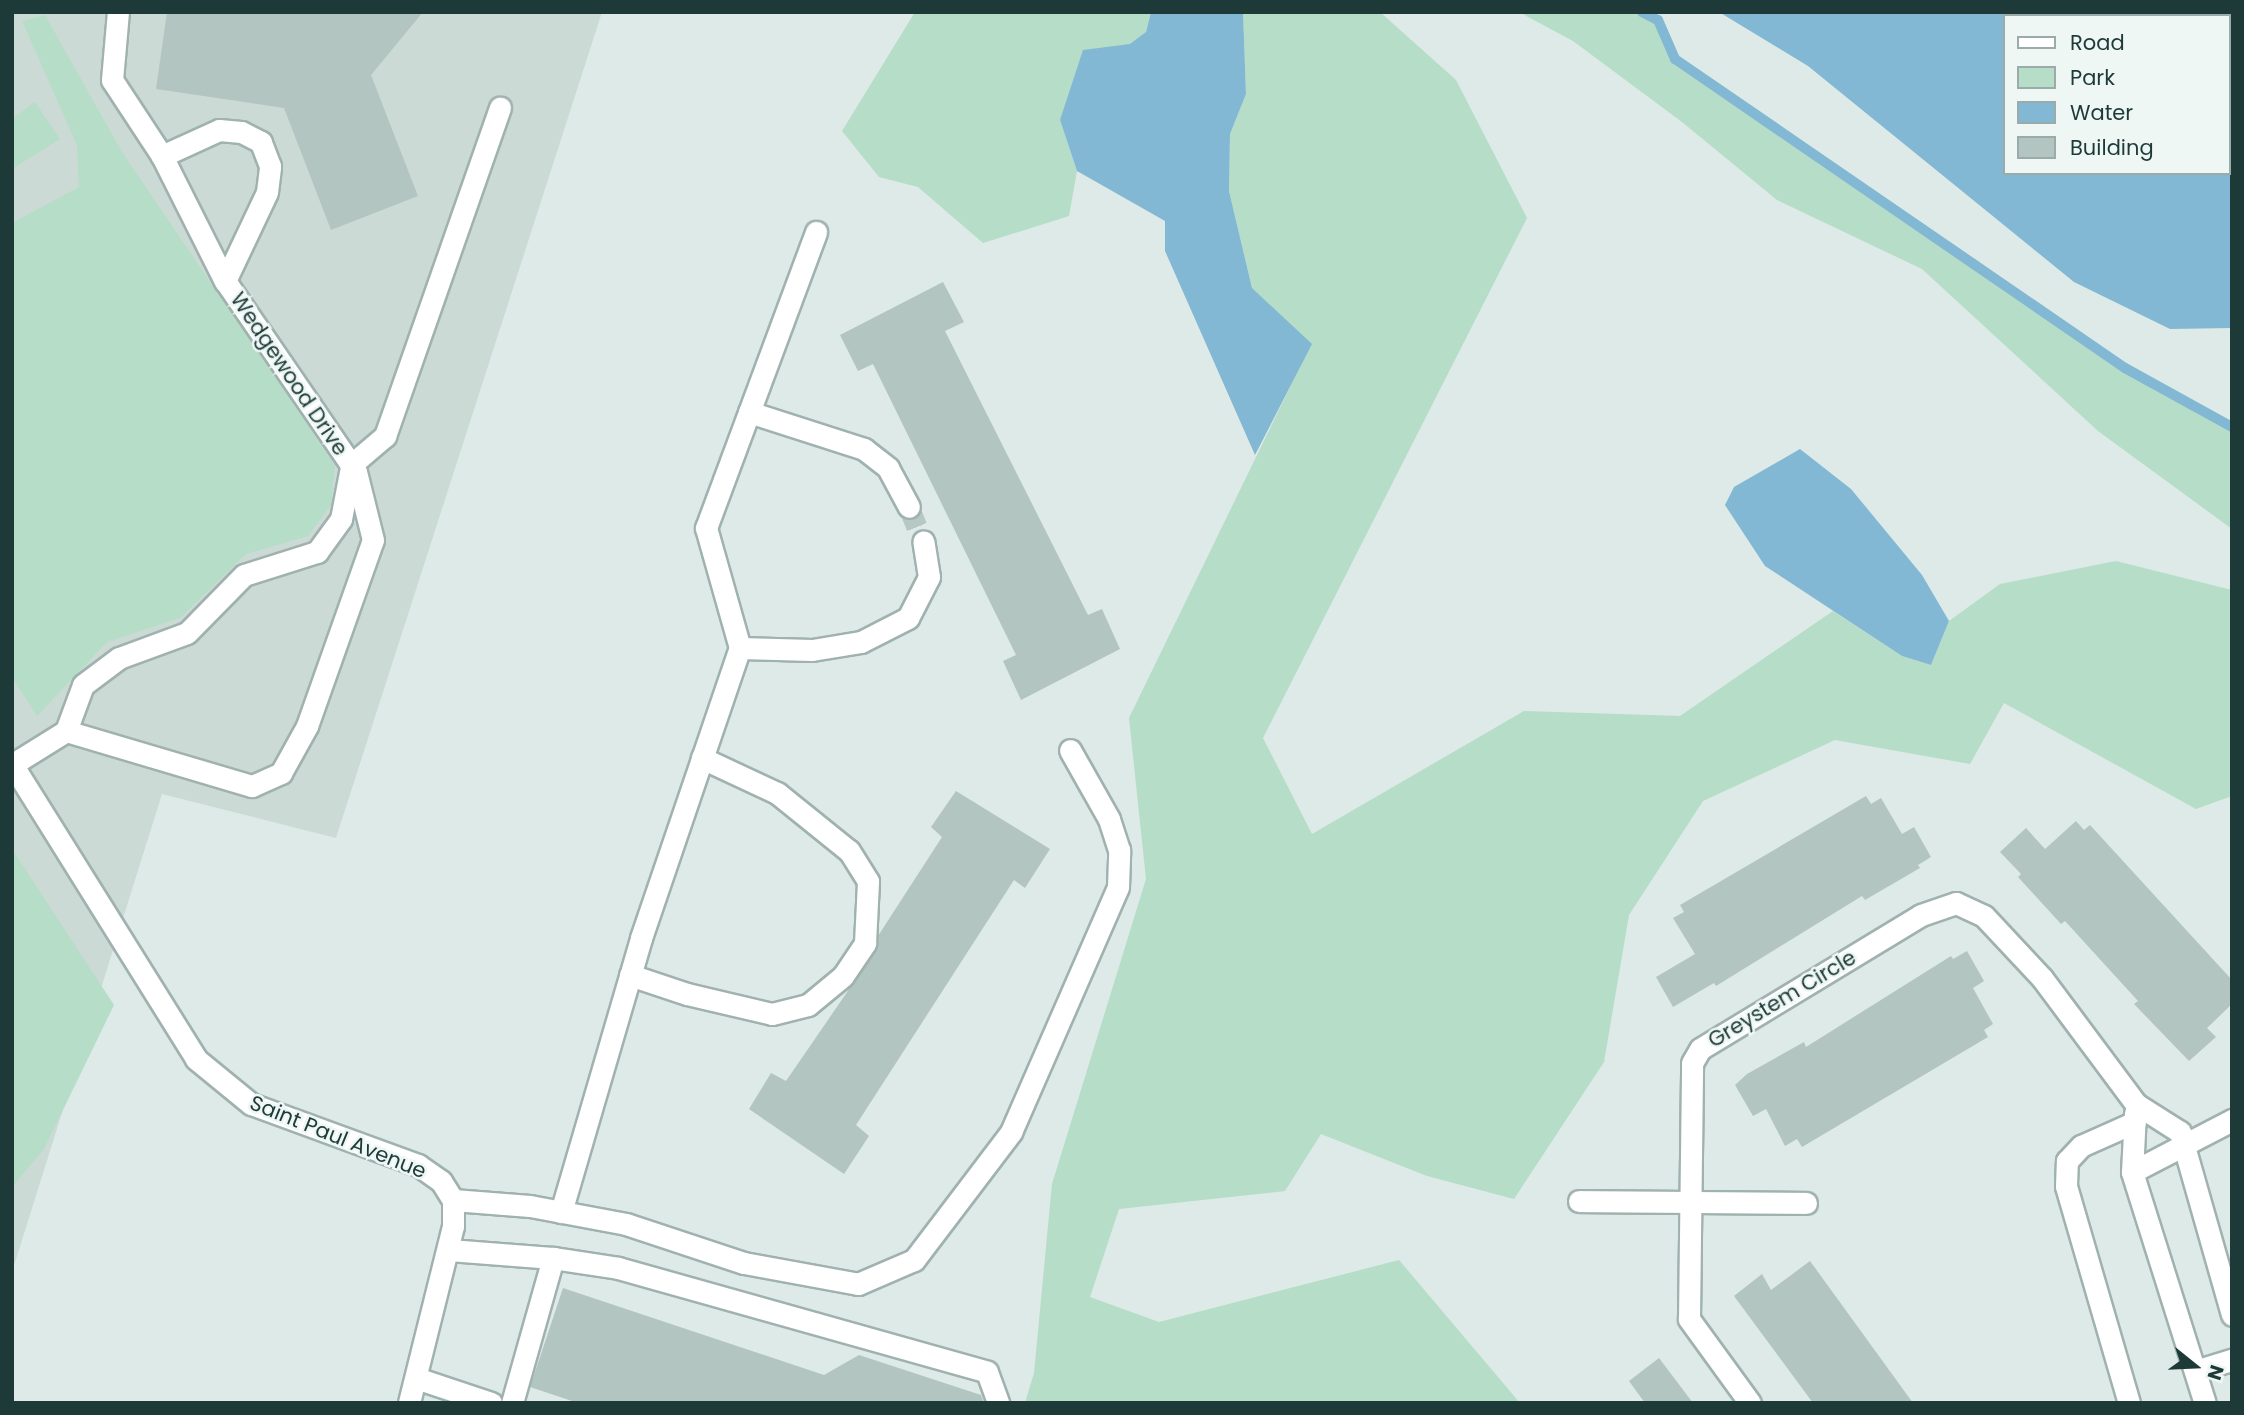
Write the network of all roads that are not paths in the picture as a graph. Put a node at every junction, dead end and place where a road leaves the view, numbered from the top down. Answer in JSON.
{"nodes":[{"id":1,"x":115,"y":14,"type":"edge"},
{"id":2,"x":500,"y":108,"type":"dead end"},
{"id":3,"x":162,"y":156,"type":"junction"},
{"id":4,"x":817,"y":232,"type":"dead end"},
{"id":5,"x":225,"y":281,"type":"junction"},
{"id":6,"x":749,"y":412,"type":"junction"},
{"id":7,"x":351,"y":465,"type":"junction"},
{"id":8,"x":909,"y":508,"type":"tunnel mouth"},
{"id":9,"x":923,"y":541,"type":"tunnel mouth"},
{"id":10,"x":740,"y":648,"type":"junction"},
{"id":11,"x":66,"y":731,"type":"junction"},
{"id":12,"x":1070,"y":750,"type":"dead end"},
{"id":13,"x":702,"y":758,"type":"junction"},
{"id":14,"x":13,"y":764,"type":"edge"},
{"id":15,"x":630,"y":975,"type":"junction"},
{"id":16,"x":2135,"y":1113,"type":"junction"},
{"id":17,"x":2232,"y":1120,"type":"edge"},
{"id":18,"x":2183,"y":1145,"type":"junction"},
{"id":19,"x":2132,"y":1172,"type":"junction"},
{"id":20,"x":453,"y":1200,"type":"junction"},
{"id":21,"x":1578,"y":1200,"type":"dead end"},
{"id":22,"x":1688,"y":1200,"type":"junction"},
{"id":23,"x":1806,"y":1203,"type":"dead end"},
{"id":24,"x":561,"y":1212,"type":"junction"},
{"id":25,"x":449,"y":1250,"type":"junction"},
{"id":26,"x":553,"y":1258,"type":"junction"},
{"id":27,"x":2232,"y":1315,"type":"edge"},
{"id":28,"x":2232,"y":1360,"type":"edge"},
{"id":29,"x":2195,"y":1371,"type":"junction"},
{"id":30,"x":416,"y":1378,"type":"junction"},
{"id":31,"x":410,"y":1403,"type":"edge"},
{"id":32,"x":491,"y":1403,"type":"edge"},
{"id":33,"x":512,"y":1403,"type":"edge"},
{"id":34,"x":998,"y":1403,"type":"edge"},
{"id":35,"x":1750,"y":1403,"type":"edge"},
{"id":36,"x":2129,"y":1403,"type":"edge"},
{"id":37,"x":2205,"y":1403,"type":"edge"}],
"edges":[{"from":1,"to":3,"type":"street"},
{"from":2,"to":7,"type":"street"},
{"from":3,"to":5,"type":"street"},
{"from":3,"to":5,"type":"street","name":"Wedgewood Drive"},
{"from":4,"to":6,"type":"street"},
{"from":5,"to":7,"type":"street","name":"Wedgewood Drive"},
{"from":6,"to":8,"type":"street"},
{"from":6,"to":10,"type":"street"},
{"from":7,"to":11,"type":"street","name":"Wedgewood Drive"},
{"from":7,"to":11,"type":"street","name":"Wedgewood Drive"},
{"from":9,"to":10,"type":"street"},
{"from":10,"to":13,"type":"street"},
{"from":11,"to":14,"type":"street"},
{"from":12,"to":24,"type":"street"},
{"from":13,"to":15,"type":"street"},
{"from":13,"to":15,"type":"street"},
{"from":14,"to":20,"type":"street","name":"Saint Paul Avenue"},
{"from":15,"to":24,"type":"street"},
{"from":16,"to":18,"type":"street","name":"Greystem Circle"},
{"from":16,"to":19,"type":"street"},
{"from":16,"to":22,"type":"street","name":"Greystem Circle"},
{"from":16,"to":36,"type":"street"},
{"from":17,"to":18,"type":"street"},
{"from":18,"to":19,"type":"street"},
{"from":18,"to":27,"type":"street","name":"Greystem Circle"},
{"from":19,"to":29,"type":"street"},
{"from":20,"to":24,"type":"street"},
{"from":20,"to":25,"type":"street"},
{"from":21,"to":22,"type":"street"},
{"from":22,"to":23,"type":"street"},
{"from":22,"to":35,"type":"street","name":"Greystem Circle"},
{"from":25,"to":26,"type":"street"},
{"from":25,"to":30,"type":"street"},
{"from":26,"to":33,"type":"street"},
{"from":26,"to":34,"type":"street"},
{"from":28,"to":29,"type":"street"},
{"from":29,"to":37,"type":"street"},
{"from":30,"to":31,"type":"street"},
{"from":30,"to":32,"type":"street"}]}
